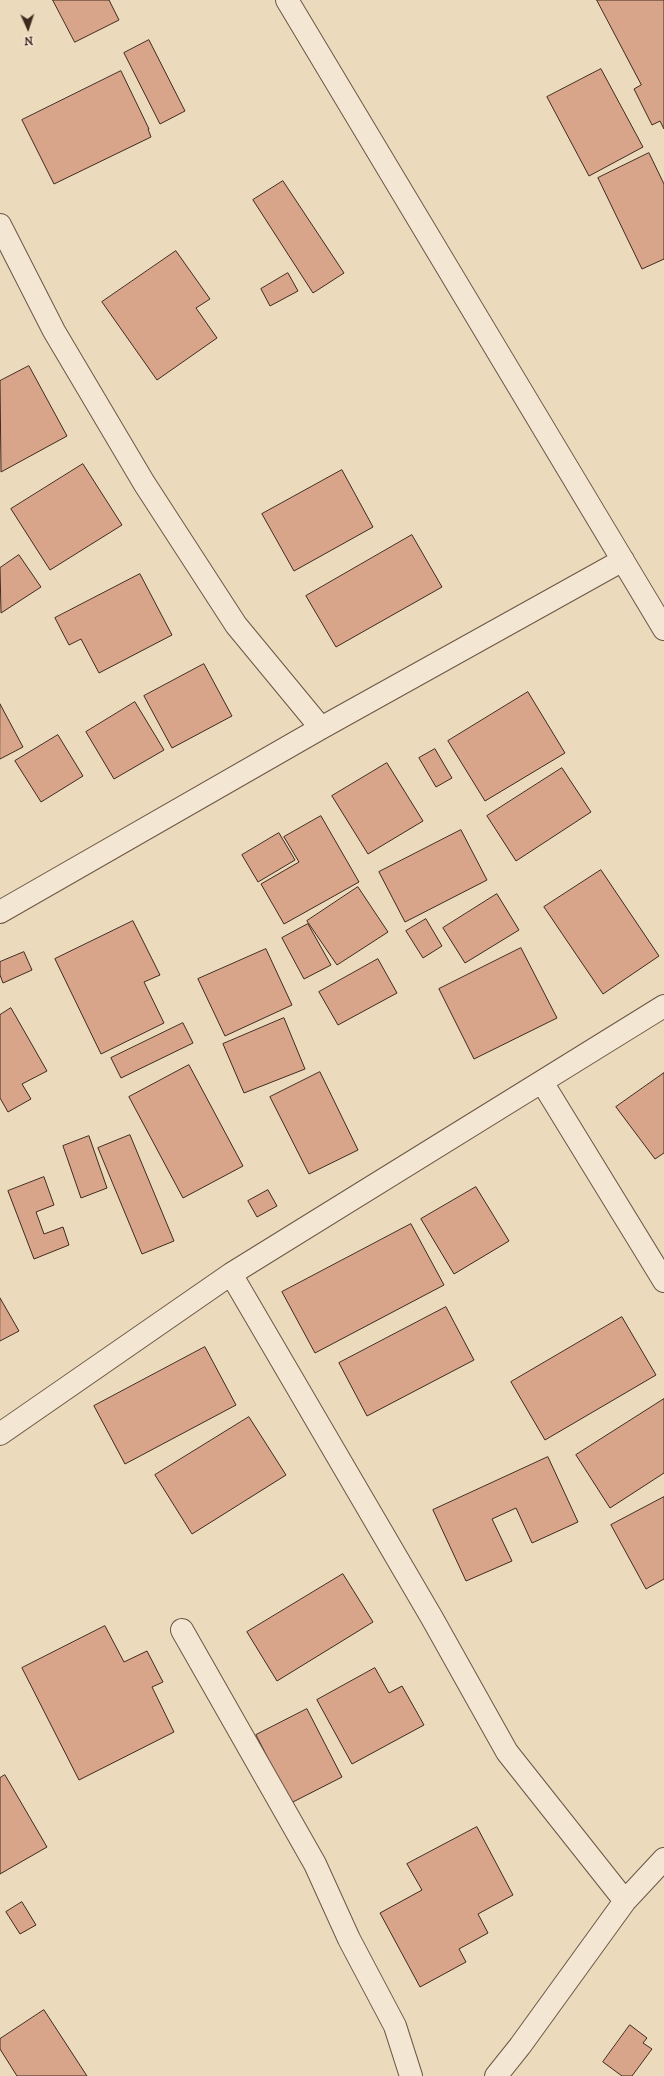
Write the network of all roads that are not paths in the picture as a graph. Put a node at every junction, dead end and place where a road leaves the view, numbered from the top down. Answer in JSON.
{"nodes":[{"id":1,"x":287,"y":0,"type":"edge"},
{"id":2,"x":0,"y":225,"type":"edge"},
{"id":3,"x":623,"y":560,"type":"junction"},
{"id":4,"x":664,"y":629,"type":"edge"},
{"id":5,"x":321,"y":728,"type":"junction"},
{"id":6,"x":0,"y":912,"type":"edge"},
{"id":7,"x":664,"y":1006,"type":"edge"},
{"id":8,"x":542,"y":1082,"type":"junction"},
{"id":9,"x":231,"y":1274,"type":"junction"},
{"id":10,"x":664,"y":1281,"type":"edge"},
{"id":11,"x":0,"y":1434,"type":"edge"},
{"id":12,"x":182,"y":1630,"type":"dead end"},
{"id":13,"x":664,"y":1859,"type":"edge"},
{"id":14,"x":625,"y":1901,"type":"junction"},
{"id":15,"x":411,"y":2076,"type":"edge"},
{"id":16,"x":496,"y":2076,"type":"edge"}],
"edges":[{"from":1,"to":3,"type":"street"},
{"from":2,"to":5,"type":"street"},
{"from":3,"to":4,"type":"street"},
{"from":3,"to":5,"type":"street"},
{"from":5,"to":6,"type":"street"},
{"from":7,"to":8,"type":"street"},
{"from":8,"to":9,"type":"street"},
{"from":8,"to":10,"type":"street"},
{"from":9,"to":11,"type":"street"},
{"from":9,"to":14,"type":"street"},
{"from":12,"to":15,"type":"street"},
{"from":13,"to":14,"type":"street"},
{"from":14,"to":16,"type":"street"}]}
